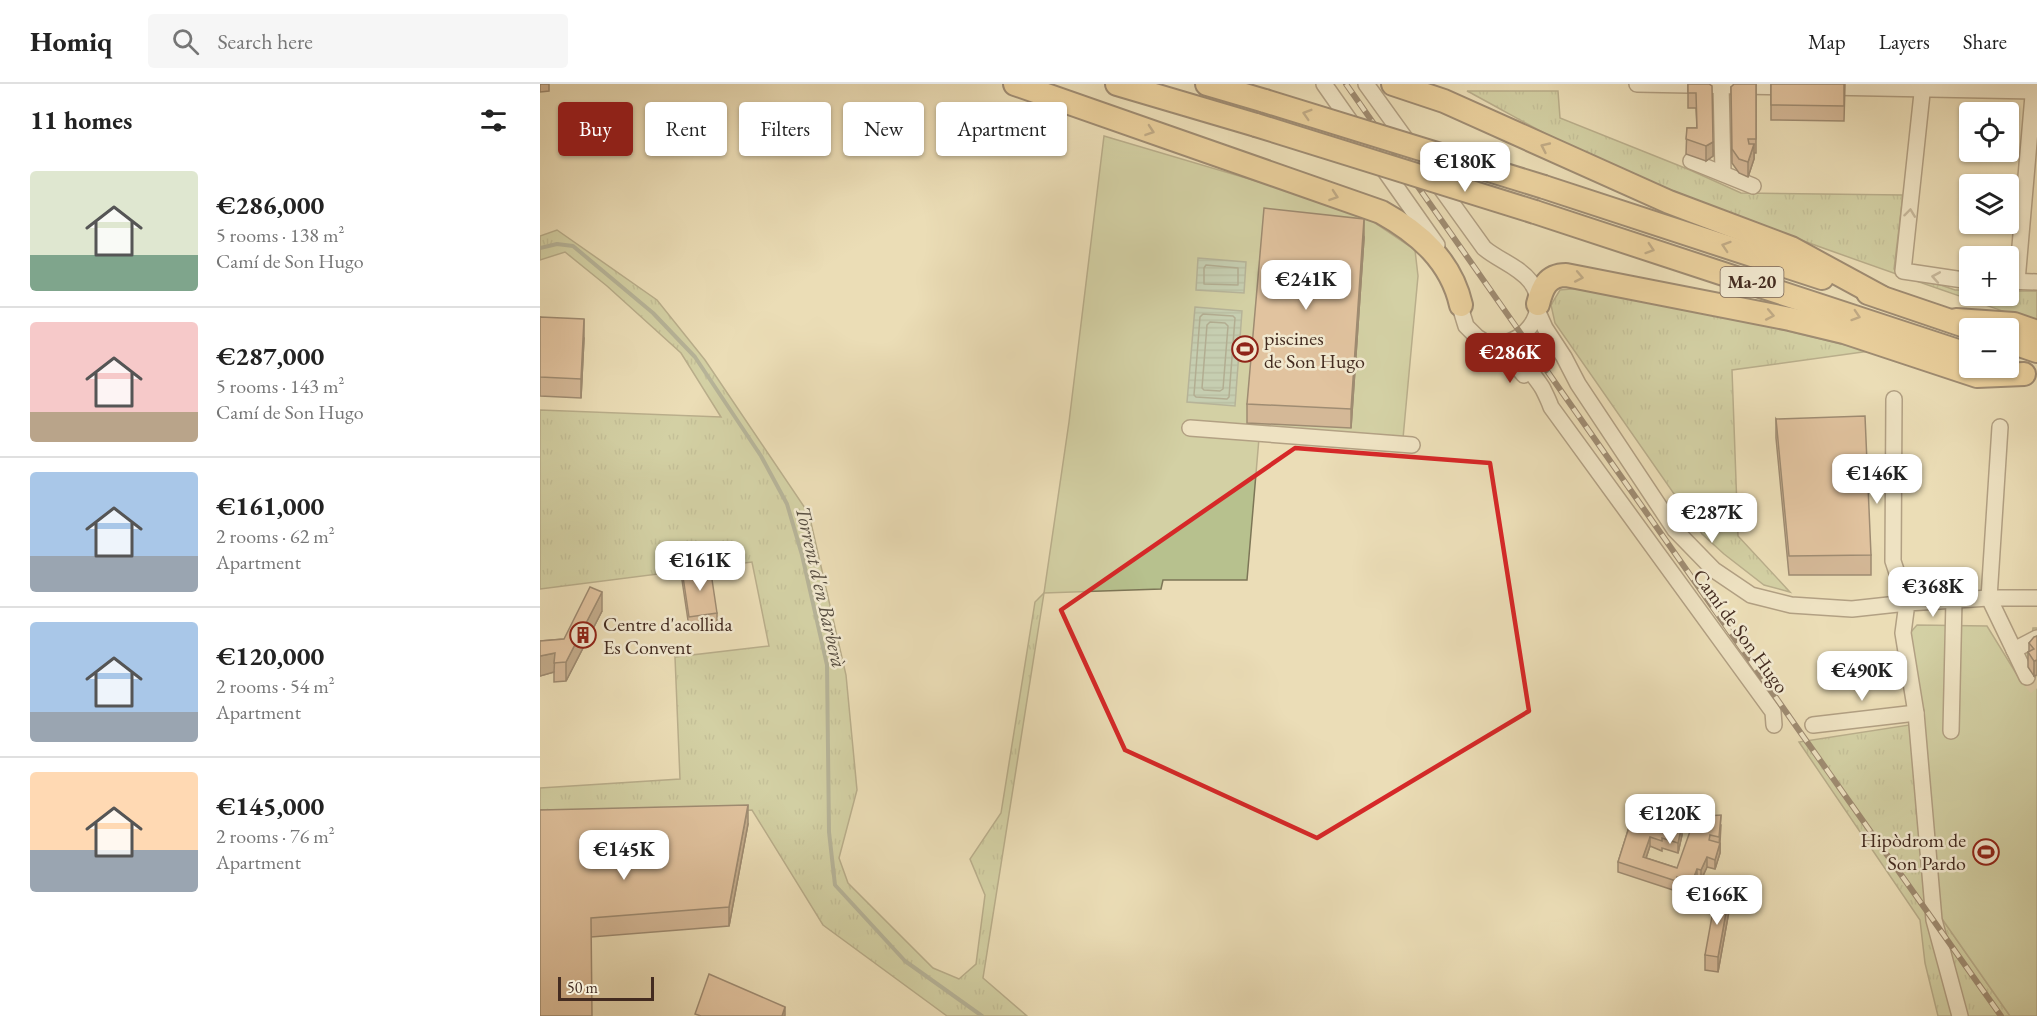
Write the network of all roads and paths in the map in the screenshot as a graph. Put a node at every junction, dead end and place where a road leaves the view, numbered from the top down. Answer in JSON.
{"nodes":[{"id":1,"x":1015,"y":84,"type":"edge"},
{"id":2,"x":1117,"y":84,"type":"edge"},
{"id":3,"x":1207,"y":84,"type":"edge"},
{"id":4,"x":1324,"y":84,"type":"edge"},
{"id":5,"x":1366,"y":84,"type":"edge"},
{"id":6,"x":1393,"y":84,"type":"edge"},
{"id":7,"x":1637,"y":84,"type":"edge"},
{"id":8,"x":1721,"y":85,"type":"edge"},
{"id":9,"x":1870,"y":86,"type":"edge"},
{"id":10,"x":1924,"y":86,"type":"edge"},
{"id":11,"x":2035,"y":88,"type":"edge"},
{"id":12,"x":1691,"y":161,"type":"dead end"},
{"id":13,"x":1723,"y":173,"type":"junction"},
{"id":14,"x":1753,"y":186,"type":"dead end"},
{"id":15,"x":2017,"y":246,"type":"edge"},
{"id":16,"x":1959,"y":279,"type":"edge"},
{"id":17,"x":2019,"y":281,"type":"edge"},
{"id":18,"x":2037,"y":282,"type":"edge"},
{"id":19,"x":1881,"y":297,"type":"junction"},
{"id":20,"x":1461,"y":305,"type":"junction"},
{"id":21,"x":1538,"y":307,"type":"junction"},
{"id":22,"x":1942,"y":318,"type":"junction"},
{"id":23,"x":1959,"y":324,"type":"edge"},
{"id":24,"x":2037,"y":332,"type":"edge"},
{"id":25,"x":1523,"y":335,"type":"junction"},
{"id":26,"x":1484,"y":341,"type":"junction"},
{"id":27,"x":2019,"y":345,"type":"edge"},
{"id":28,"x":1959,"y":351,"type":"edge"},
{"id":29,"x":2037,"y":351,"type":"edge"},
{"id":30,"x":2022,"y":373,"type":"edge"},
{"id":31,"x":1578,"y":384,"type":"junction"},
{"id":32,"x":1894,"y":399,"type":"dead end"},
{"id":33,"x":1551,"y":407,"type":"junction"},
{"id":34,"x":2000,"y":427,"type":"dead end"},
{"id":35,"x":1190,"y":428,"type":"dead end"},
{"id":36,"x":1412,"y":445,"type":"dead end"},
{"id":37,"x":1989,"y":598,"type":"junction"},
{"id":38,"x":2037,"y":598,"type":"edge"},
{"id":39,"x":1954,"y":600,"type":"junction"},
{"id":40,"x":1907,"y":603,"type":"junction"},
{"id":41,"x":2037,"y":638,"type":"edge"},
{"id":42,"x":2014,"y":650,"type":"junction"},
{"id":43,"x":2027,"y":677,"type":"tunnel mouth"},
{"id":44,"x":1916,"y":713,"type":"junction"},
{"id":45,"x":1773,"y":719,"type":"dead end"},
{"id":46,"x":1813,"y":725,"type":"dead end"},
{"id":47,"x":1951,"y":730,"type":"dead end"},
{"id":48,"x":1960,"y":1016,"type":"edge"}],
"edges":[{"from":1,"to":20,"type":"highway","one_way":true},
{"from":2,"to":28,"type":"highway","number":"Ma-20","one_way":true,"bridge":true},
{"from":19,"to":3,"type":"highway","number":"Ma-20","one_way":true,"bridge":true},
{"from":4,"to":20,"type":"street"},
{"from":5,"to":21,"type":"street"},
{"from":19,"to":6,"type":"highway","one_way":true},
{"from":7,"to":8,"type":"street"},
{"from":8,"to":9,"type":"street"},
{"from":8,"to":13,"type":"street"},
{"from":9,"to":10,"type":"street"},
{"from":10,"to":11,"type":"street"},
{"from":16,"to":10,"type":"street","one_way":true},
{"from":11,"to":15,"type":"street"},
{"from":12,"to":13,"type":"street"},
{"from":13,"to":14,"type":"street"},
{"from":17,"to":18,"type":"street"},
{"from":19,"to":22,"type":"highway","number":"Ma-20"},
{"from":20,"to":26,"type":"street"},
{"from":21,"to":25,"type":"street"},
{"from":21,"to":30,"type":"highway","one_way":true},
{"from":21,"to":31,"type":"street"},
{"from":22,"to":23,"type":"highway","number":"Ma-20"},
{"from":22,"to":24,"type":"highway"},
{"from":25,"to":26,"type":"street"},
{"from":25,"to":31,"type":"street"},
{"from":25,"to":33,"type":"street","name":"Camí de Son Hugo"},
{"from":26,"to":33,"type":"street"},
{"from":27,"to":29,"type":"highway"},
{"from":31,"to":40,"type":"street"},
{"from":32,"to":40,"type":"street"},
{"from":33,"to":45,"type":"street","name":"Camí de Son Hugo"},
{"from":34,"to":37,"type":"street"},
{"from":35,"to":36,"type":"street"},
{"from":37,"to":38,"type":"street"},
{"from":37,"to":39,"type":"street"},
{"from":37,"to":42,"type":"street"},
{"from":39,"to":40,"type":"street"},
{"from":39,"to":47,"type":"street"},
{"from":40,"to":44,"type":"street"},
{"from":41,"to":42,"type":"street"},
{"from":42,"to":43,"type":"street"},
{"from":44,"to":46,"type":"street"},
{"from":44,"to":48,"type":"street"}]}
